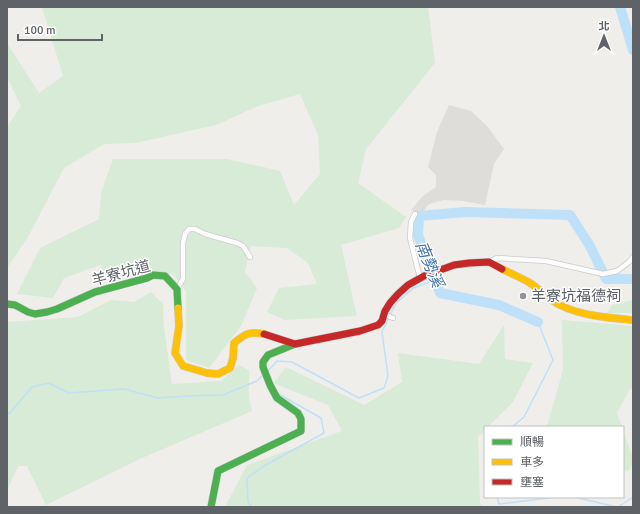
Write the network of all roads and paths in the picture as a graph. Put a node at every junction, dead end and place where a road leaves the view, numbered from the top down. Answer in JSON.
{"nodes":[{"id":1,"x":415,"y":214,"type":"dead end"},
{"id":2,"x":250,"y":257,"type":"dead end"},
{"id":3,"x":633,"y":257,"type":"edge"},
{"id":4,"x":489,"y":262,"type":"junction"},
{"id":5,"x":422,"y":277,"type":"junction"},
{"id":6,"x":177,"y":289,"type":"junction"},
{"id":7,"x":7,"y":304,"type":"edge"},
{"id":8,"x":384,"y":314,"type":"junction"},
{"id":9,"x":394,"y":318,"type":"dead end"},
{"id":10,"x":633,"y":320,"type":"edge"},
{"id":11,"x":295,"y":344,"type":"junction"},
{"id":12,"x":211,"y":507,"type":"edge"}],
"edges":[{"from":1,"to":5,"type":"street"},
{"from":2,"to":6,"type":"street"},
{"from":3,"to":4,"type":"street"},
{"from":4,"to":5,"type":"street"},
{"from":4,"to":10,"type":"street"},
{"from":5,"to":8,"type":"street"},
{"from":6,"to":7,"type":"street","name":"羊寮坑道"},
{"from":6,"to":11,"type":"street"},
{"from":8,"to":9,"type":"street"},
{"from":8,"to":11,"type":"street"},
{"from":11,"to":12,"type":"street"}]}
